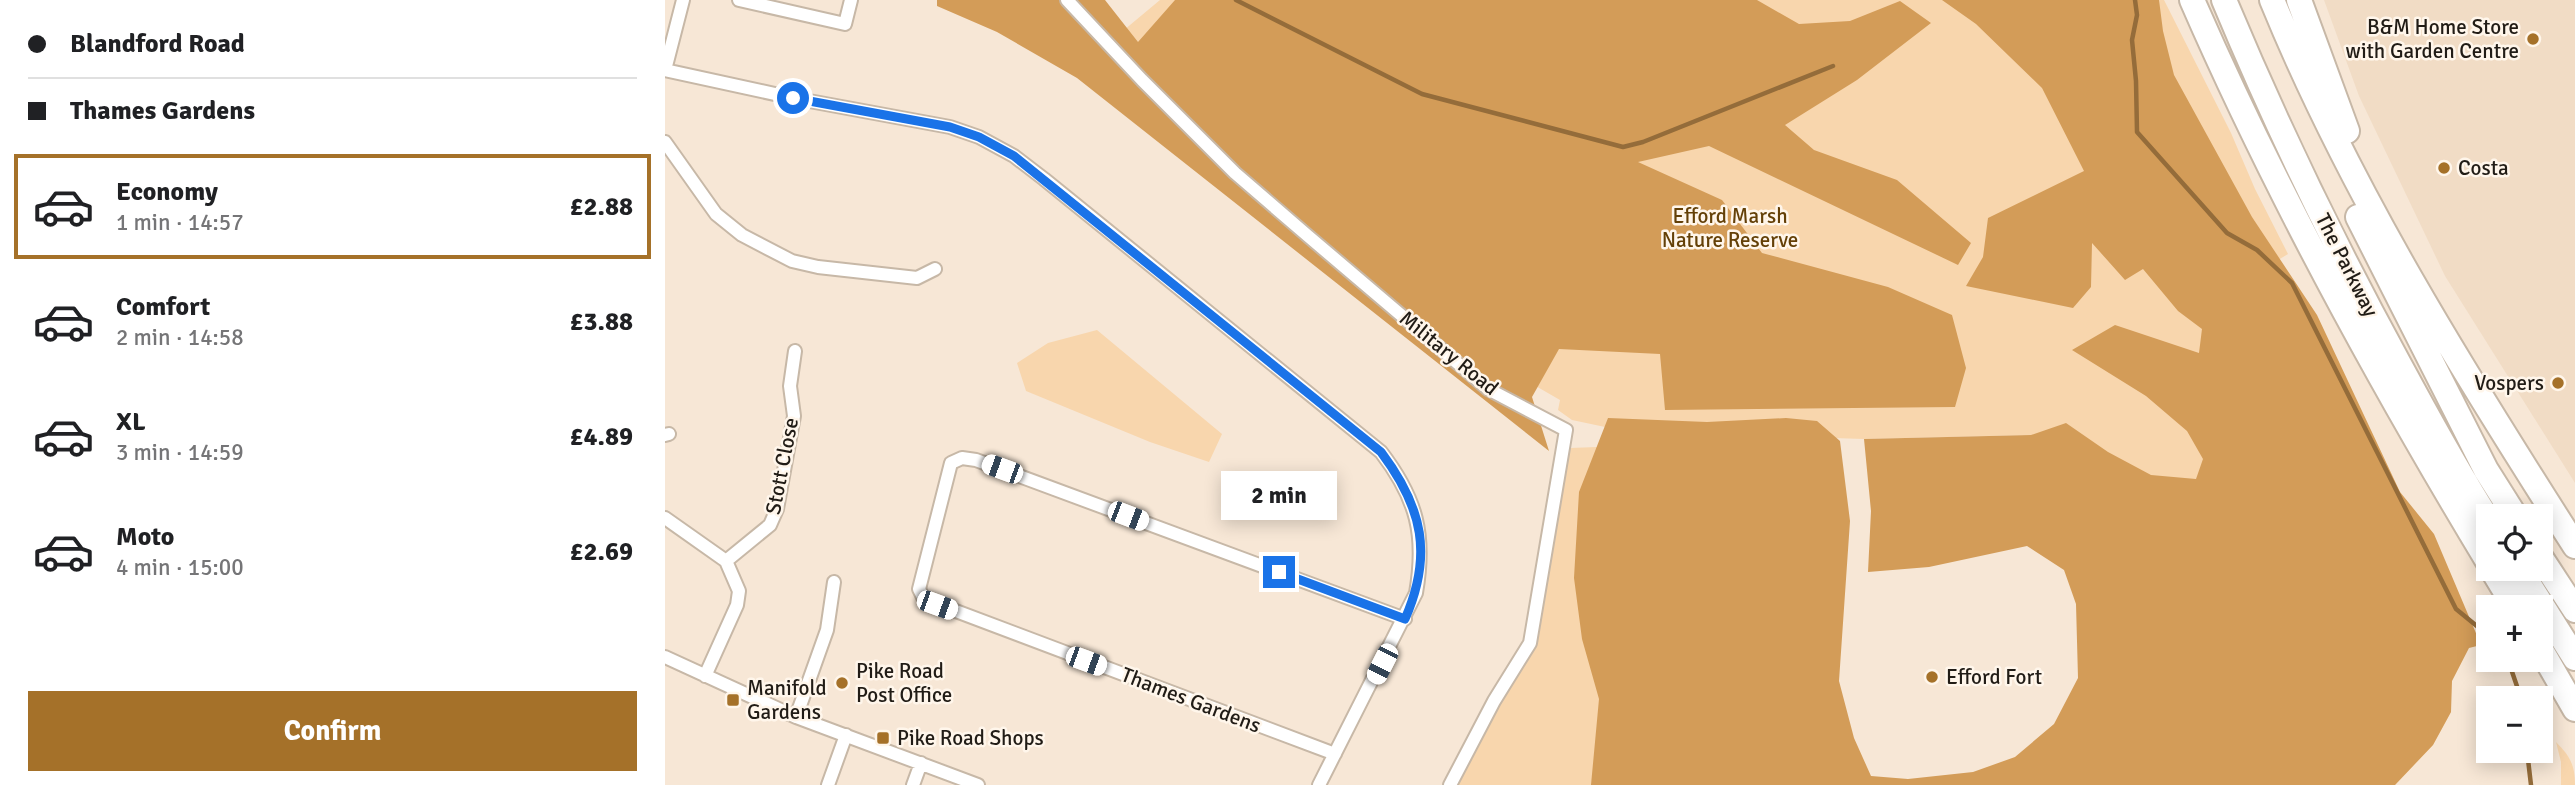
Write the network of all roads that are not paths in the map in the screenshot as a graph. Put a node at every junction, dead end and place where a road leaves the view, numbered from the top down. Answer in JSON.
{"nodes":[{"id":1,"x":683,"y":0,"type":"edge"},
{"id":2,"x":741,"y":0,"type":"edge"},
{"id":3,"x":851,"y":0,"type":"edge"},
{"id":4,"x":1067,"y":0,"type":"edge"},
{"id":5,"x":2192,"y":0,"type":"edge"},
{"id":6,"x":2224,"y":0,"type":"edge"},
{"id":7,"x":2259,"y":0,"type":"edge"},
{"id":8,"x":2272,"y":0,"type":"edge"},
{"id":9,"x":2299,"y":0,"type":"edge"},
{"id":10,"x":665,"y":70,"type":"edge"},
{"id":11,"x":665,"y":142,"type":"edge"},
{"id":12,"x":2387,"y":236,"type":"junction"},
{"id":13,"x":935,"y":269,"type":"dead end"},
{"id":14,"x":795,"y":351,"type":"dead end"},
{"id":15,"x":2478,"y":504,"type":"edge"},
{"id":16,"x":2507,"y":504,"type":"edge"},
{"id":17,"x":665,"y":518,"type":"edge"},
{"id":18,"x":2476,"y":541,"type":"edge"},
{"id":19,"x":2575,"y":546,"type":"edge"},
{"id":20,"x":726,"y":561,"type":"junction"},
{"id":21,"x":2553,"y":576,"type":"edge"},
{"id":22,"x":2526,"y":581,"type":"edge"},
{"id":23,"x":834,"y":582,"type":"dead end"},
{"id":24,"x":2575,"y":610,"type":"edge"},
{"id":25,"x":1405,"y":619,"type":"junction"},
{"id":26,"x":665,"y":657,"type":"edge"},
{"id":27,"x":2575,"y":658,"type":"edge"},
{"id":28,"x":2553,"y":671,"type":"edge"},
{"id":29,"x":705,"y":677,"type":"junction"},
{"id":30,"x":2575,"y":709,"type":"edge"},
{"id":31,"x":796,"y":717,"type":"junction"},
{"id":32,"x":846,"y":735,"type":"junction"},
{"id":33,"x":1335,"y":754,"type":"junction"},
{"id":34,"x":921,"y":763,"type":"junction"},
{"id":35,"x":828,"y":785,"type":"edge"},
{"id":36,"x":913,"y":785,"type":"edge"},
{"id":37,"x":978,"y":785,"type":"edge"},
{"id":38,"x":1319,"y":785,"type":"edge"},
{"id":39,"x":1450,"y":785,"type":"edge"}],
"edges":[{"from":1,"to":10,"type":"street"},
{"from":2,"to":3,"type":"street"},
{"from":4,"to":39,"type":"street","name":"Military Road"},
{"from":5,"to":18,"type":"highway"},
{"from":6,"to":15,"type":"highway","name":"The Parkway"},
{"from":7,"to":16,"type":"highway","name":"The Parkway"},
{"from":8,"to":12,"type":"highway"},
{"from":9,"to":12,"type":"highway"},
{"from":10,"to":25,"type":"street"},
{"from":11,"to":13,"type":"street"},
{"from":12,"to":19,"type":"highway"},
{"from":14,"to":20,"type":"street","name":"Stott Close"},
{"from":17,"to":20,"type":"street"},
{"from":20,"to":29,"type":"street"},
{"from":21,"to":24,"type":"highway"},
{"from":22,"to":27,"type":"highway"},
{"from":23,"to":31,"type":"street"},
{"from":25,"to":33,"type":"street"},
{"from":25,"to":33,"type":"street","name":"Thames Gardens"},
{"from":26,"to":29,"type":"street"},
{"from":28,"to":30,"type":"highway"},
{"from":29,"to":31,"type":"street"},
{"from":31,"to":32,"type":"street"},
{"from":32,"to":34,"type":"street"},
{"from":32,"to":35,"type":"street"},
{"from":33,"to":38,"type":"street"},
{"from":34,"to":36,"type":"street"},
{"from":34,"to":37,"type":"street"}]}
